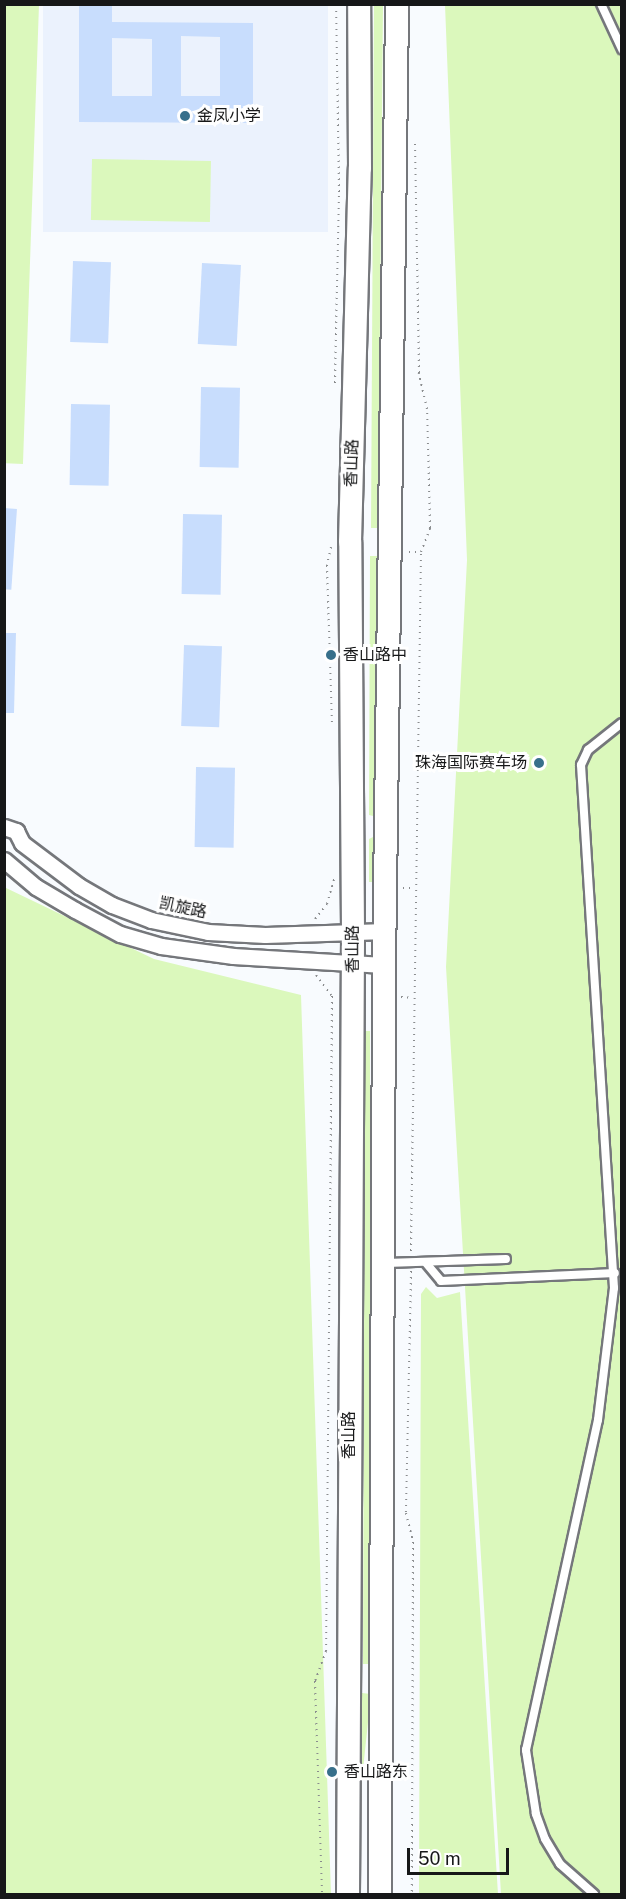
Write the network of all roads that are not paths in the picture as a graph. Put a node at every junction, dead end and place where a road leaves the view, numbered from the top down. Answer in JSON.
{"nodes":[{"id":1,"x":358,"y":4,"type":"edge"},
{"id":2,"x":397,"y":4,"type":"edge"},
{"id":3,"x":601,"y":4,"type":"edge"},
{"id":4,"x":621,"y":49,"type":"edge"},
{"id":5,"x":621,"y":723,"type":"edge"},
{"id":6,"x":5,"y":827,"type":"edge"},
{"id":7,"x":22,"y":843,"type":"junction"},
{"id":8,"x":7,"y":860,"type":"edge"},
{"id":9,"x":353,"y":931,"type":"junction"},
{"id":10,"x":386,"y":931,"type":"junction"},
{"id":11,"x":352,"y":963,"type":"junction"},
{"id":12,"x":384,"y":965,"type":"junction"},
{"id":13,"x":507,"y":1259,"type":"dead end"},
{"id":14,"x":384,"y":1263,"type":"junction"},
{"id":15,"x":426,"y":1263,"type":"junction"},
{"id":16,"x":615,"y":1273,"type":"junction"},
{"id":17,"x":348,"y":1894,"type":"edge"},
{"id":18,"x":380,"y":1894,"type":"edge"},
{"id":19,"x":594,"y":1894,"type":"edge"}],
"edges":[{"from":1,"to":9,"type":"main road","name":"香山路"},
{"from":2,"to":10,"type":"main road","name":"香山路"},
{"from":3,"to":4,"type":"lane"},
{"from":5,"to":16,"type":"lane"},
{"from":6,"to":7,"type":"street","name":"凯旋路"},
{"from":7,"to":8,"type":"street"},
{"from":7,"to":9,"type":"street","name":"凯旋路"},
{"from":8,"to":11,"type":"street"},
{"from":9,"to":10,"type":"street","name":"凯旋路"},
{"from":9,"to":11,"type":"main road","name":"香山路"},
{"from":10,"to":12,"type":"main road","name":"香山路"},
{"from":11,"to":12,"type":"street"},
{"from":11,"to":17,"type":"main road","name":"香山路"},
{"from":12,"to":14,"type":"main road","name":"香山路"},
{"from":13,"to":15,"type":"lane"},
{"from":14,"to":15,"type":"lane"},
{"from":14,"to":18,"type":"main road","name":"香山路"},
{"from":15,"to":16,"type":"lane"},
{"from":16,"to":19,"type":"lane"}]}
